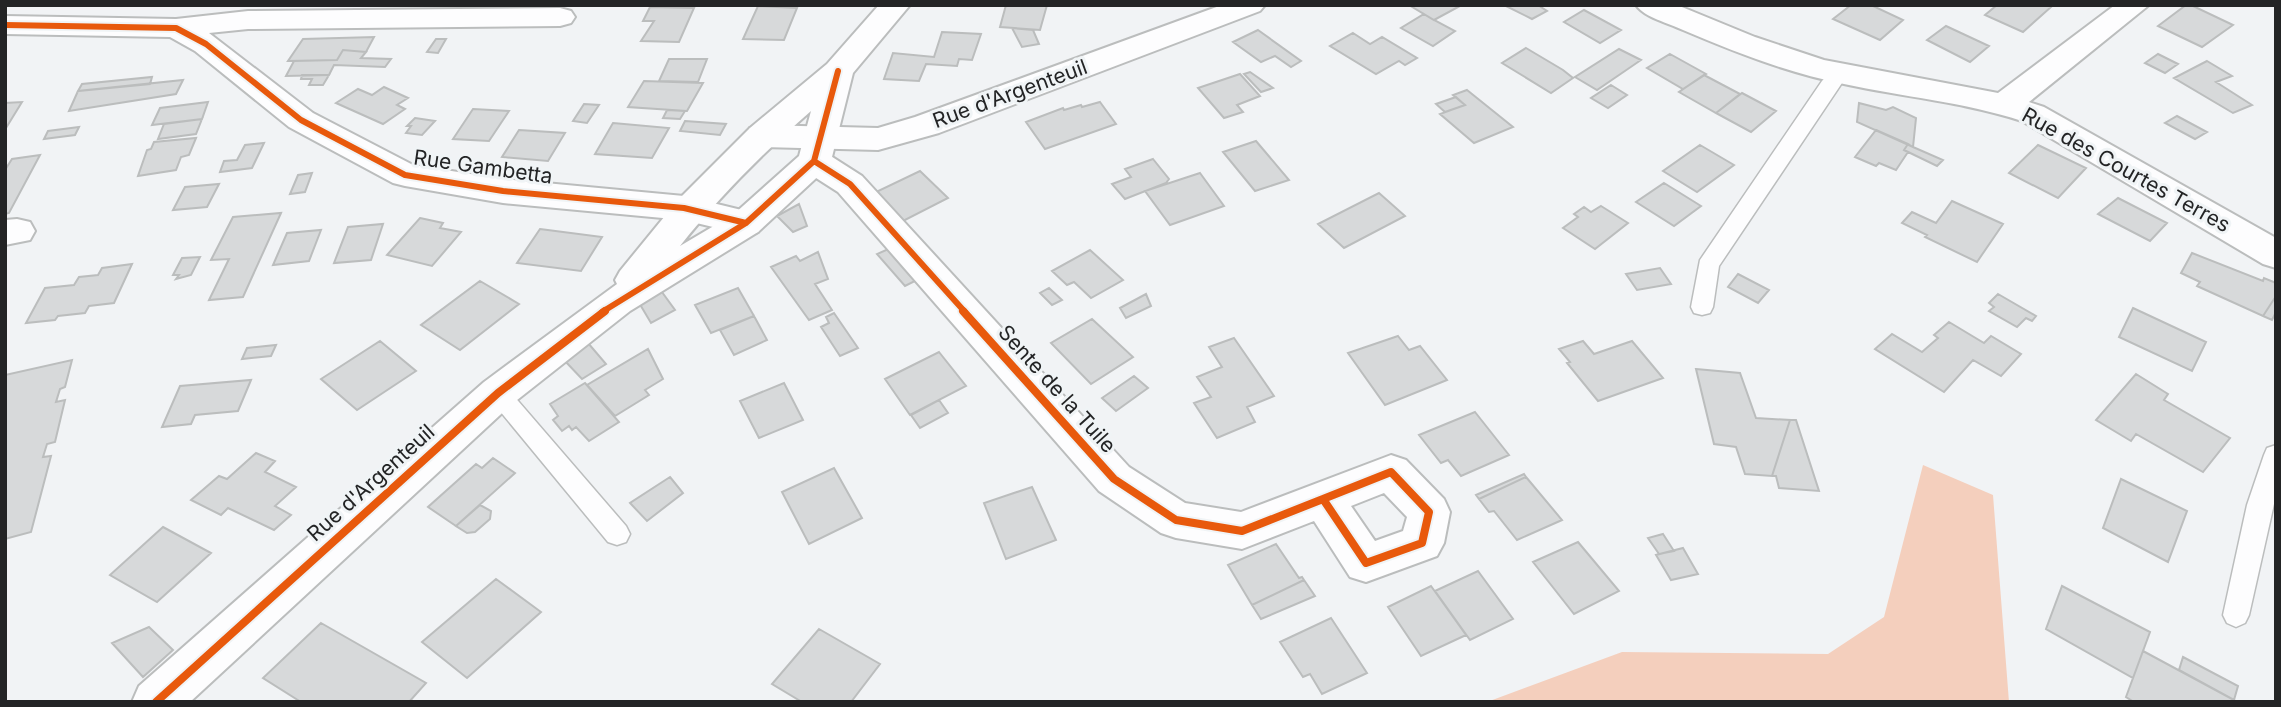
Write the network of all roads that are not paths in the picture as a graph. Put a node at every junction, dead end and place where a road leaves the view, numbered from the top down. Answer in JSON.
{"nodes":[{"id":1,"x":895,"y":5,"type":"edge"},
{"id":2,"x":1250,"y":5,"type":"edge"},
{"id":3,"x":1651,"y":5,"type":"edge"},
{"id":4,"x":2134,"y":5,"type":"edge"},
{"id":5,"x":560,"y":18,"type":"dead end"},
{"id":6,"x":5,"y":25,"type":"edge"},
{"id":7,"x":176,"y":28,"type":"junction"},
{"id":8,"x":838,"y":71,"type":"junction"},
{"id":9,"x":1839,"y":74,"type":"junction"},
{"id":10,"x":2005,"y":104,"type":"junction"},
{"id":11,"x":762,"y":136,"type":"junction"},
{"id":12,"x":817,"y":150,"type":"junction"},
{"id":13,"x":690,"y":209,"type":"junction"},
{"id":14,"x":746,"y":223,"type":"junction"},
{"id":15,"x":2276,"y":255,"type":"edge"},
{"id":16,"x":617,"y":301,"type":"junction"},
{"id":17,"x":1702,"y":307,"type":"dead end"},
{"id":18,"x":498,"y":393,"type":"junction"},
{"id":19,"x":2276,"y":455,"type":"edge"},
{"id":20,"x":1322,"y":498,"type":"dead end"},
{"id":21,"x":617,"y":534,"type":"dead end"},
{"id":22,"x":2236,"y":615,"type":"dead end"},
{"id":23,"x":156,"y":702,"type":"edge"}],
"edges":[{"from":1,"to":8,"type":"street"},
{"from":2,"to":12,"type":"street","name":"Rue d'Argenteuil"},
{"from":3,"to":9,"type":"street","name":"Rue des Courtes Terres"},
{"from":4,"to":10,"type":"street"},
{"from":5,"to":7,"type":"street"},
{"from":6,"to":7,"type":"street","name":"Rue Gambetta"},
{"from":7,"to":13,"type":"street","name":"Rue Gambetta"},
{"from":8,"to":11,"type":"street"},
{"from":8,"to":12,"type":"street"},
{"from":9,"to":10,"type":"street","name":"Rue des Courtes Terres"},
{"from":9,"to":17,"type":"lane"},
{"from":10,"to":15,"type":"street","name":"Rue des Courtes Terres"},
{"from":11,"to":12,"type":"street","name":"Rue d'Argenteuil"},
{"from":11,"to":13,"type":"street"},
{"from":12,"to":14,"type":"street"},
{"from":12,"to":20,"type":"street","name":"Sente de la Tuile"},
{"from":13,"to":14,"type":"street","name":"Rue Gambetta"},
{"from":13,"to":16,"type":"street"},
{"from":14,"to":16,"type":"street"},
{"from":16,"to":18,"type":"street","name":"Rue d'Argenteuil"},
{"from":18,"to":21,"type":"lane"},
{"from":18,"to":23,"type":"street","name":"Rue d'Argenteuil"},
{"from":19,"to":22,"type":"lane"}]}
